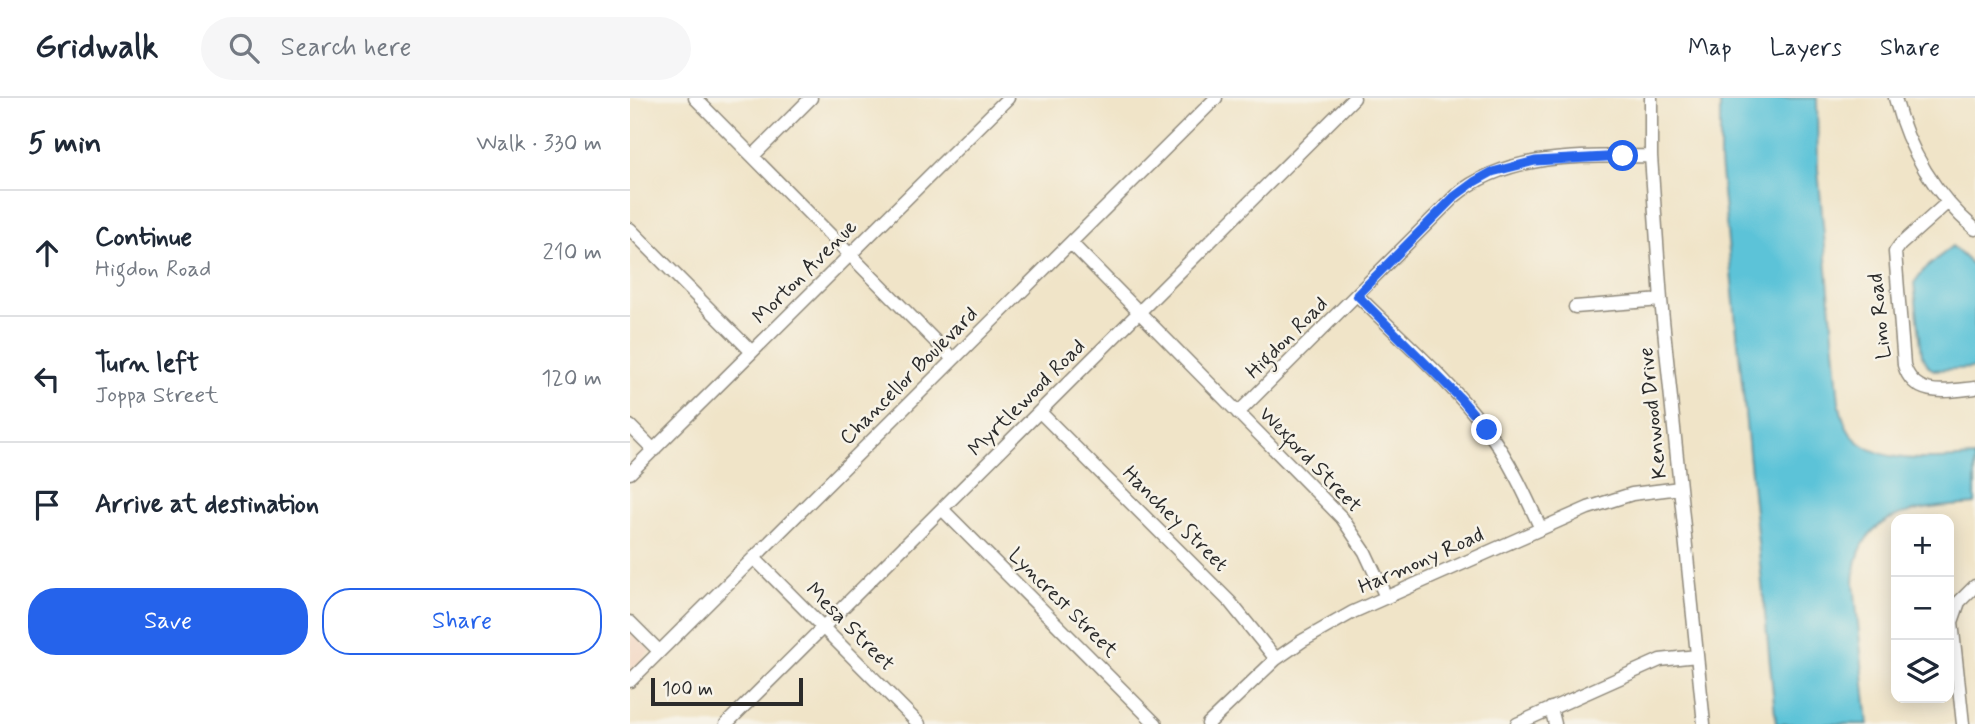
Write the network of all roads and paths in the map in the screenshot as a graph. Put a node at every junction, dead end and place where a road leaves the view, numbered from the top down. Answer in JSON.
{"nodes":[{"id":1,"x":695,"y":98,"type":"edge"},
{"id":2,"x":811,"y":98,"type":"edge"},
{"id":3,"x":1008,"y":98,"type":"edge"},
{"id":4,"x":1216,"y":98,"type":"edge"},
{"id":5,"x":1354,"y":98,"type":"edge"},
{"id":6,"x":1651,"y":98,"type":"edge"},
{"id":7,"x":1895,"y":98,"type":"edge"},
{"id":8,"x":753,"y":156,"type":"junction"},
{"id":9,"x":1651,"y":156,"type":"junction"},
{"id":10,"x":1948,"y":202,"type":"junction"},
{"id":11,"x":630,"y":229,"type":"edge"},
{"id":12,"x":1975,"y":229,"type":"edge"},
{"id":13,"x":1071,"y":243,"type":"junction"},
{"id":14,"x":850,"y":254,"type":"junction"},
{"id":15,"x":1357,"y":295,"type":"junction"},
{"id":16,"x":1661,"y":300,"type":"junction"},
{"id":17,"x":1575,"y":307,"type":"dead end"},
{"id":18,"x":1139,"y":313,"type":"junction"},
{"id":19,"x":752,"y":352,"type":"junction"},
{"id":20,"x":953,"y":359,"type":"junction"},
{"id":21,"x":1975,"y":388,"type":"edge"},
{"id":22,"x":1041,"y":412,"type":"junction"},
{"id":23,"x":1238,"y":413,"type":"junction"},
{"id":24,"x":630,"y":425,"type":"edge"},
{"id":25,"x":654,"y":450,"type":"junction"},
{"id":26,"x":630,"y":473,"type":"edge"},
{"id":27,"x":1680,"y":488,"type":"junction"},
{"id":28,"x":942,"y":509,"type":"junction"},
{"id":29,"x":1541,"y":529,"type":"junction"},
{"id":30,"x":754,"y":558,"type":"junction"},
{"id":31,"x":1975,"y":586,"type":"edge"},
{"id":32,"x":1386,"y":597,"type":"junction"},
{"id":33,"x":630,"y":622,"type":"edge"},
{"id":34,"x":823,"y":627,"type":"junction"},
{"id":35,"x":659,"y":652,"type":"junction"},
{"id":36,"x":1697,"y":656,"type":"junction"},
{"id":37,"x":1276,"y":659,"type":"junction"},
{"id":38,"x":630,"y":681,"type":"edge"},
{"id":39,"x":1551,"y":708,"type":"junction"},
{"id":40,"x":726,"y":724,"type":"edge"},
{"id":41,"x":919,"y":724,"type":"edge"},
{"id":42,"x":1156,"y":724,"type":"edge"},
{"id":43,"x":1208,"y":724,"type":"edge"},
{"id":44,"x":1517,"y":724,"type":"edge"},
{"id":45,"x":1555,"y":724,"type":"edge"},
{"id":46,"x":1704,"y":724,"type":"edge"},
{"id":47,"x":1963,"y":724,"type":"edge"}],
"edges":[{"from":1,"to":8,"type":"street"},
{"from":2,"to":8,"type":"street"},
{"from":3,"to":14,"type":"street","name":"Morton Avenue"},
{"from":4,"to":13,"type":"street","name":"Chancellor Boulevard"},
{"from":5,"to":18,"type":"street","name":"Myrtlewood Road"},
{"from":6,"to":9,"type":"street","name":"Kenwood Drive"},
{"from":7,"to":10,"type":"street"},
{"from":8,"to":14,"type":"street"},
{"from":9,"to":15,"type":"street","name":"Higdon Road"},
{"from":9,"to":16,"type":"street","name":"Kenwood Drive"},
{"from":10,"to":12,"type":"street"},
{"from":10,"to":21,"type":"street","name":"Lino Road"},
{"from":11,"to":19,"type":"street"},
{"from":13,"to":18,"type":"street","name":"Wexford Street"},
{"from":13,"to":20,"type":"street","name":"Chancellor Boulevard"},
{"from":14,"to":19,"type":"street","name":"Morton Avenue"},
{"from":14,"to":20,"type":"street"},
{"from":15,"to":23,"type":"street","name":"Higdon Road"},
{"from":15,"to":29,"type":"street"},
{"from":16,"to":17,"type":"street"},
{"from":16,"to":27,"type":"street","name":"Kenwood Drive"},
{"from":18,"to":22,"type":"street","name":"Myrtlewood Road"},
{"from":18,"to":23,"type":"street","name":"Wexford Street"},
{"from":19,"to":25,"type":"street","name":"Morton Avenue"},
{"from":20,"to":30,"type":"street","name":"Chancellor Boulevard"},
{"from":22,"to":28,"type":"street","name":"Myrtlewood Road"},
{"from":22,"to":37,"type":"street","name":"Hanchey Street"},
{"from":23,"to":32,"type":"street","name":"Wexford Street"},
{"from":24,"to":25,"type":"street"},
{"from":25,"to":26,"type":"street","name":"Morton Avenue"},
{"from":27,"to":29,"type":"street","name":"Harmony Road"},
{"from":27,"to":36,"type":"street","name":"Kenwood Drive"},
{"from":28,"to":34,"type":"street","name":"Myrtlewood Road"},
{"from":28,"to":42,"type":"street","name":"Lyncrest Street"},
{"from":29,"to":32,"type":"street","name":"Harmony Road"},
{"from":30,"to":34,"type":"street","name":"Mesa Street"},
{"from":30,"to":35,"type":"street","name":"Chancellor Boulevard"},
{"from":31,"to":47,"type":"street"},
{"from":32,"to":37,"type":"street","name":"Harmony Road"},
{"from":33,"to":35,"type":"street"},
{"from":34,"to":40,"type":"street","name":"Myrtlewood Road"},
{"from":34,"to":41,"type":"street","name":"Mesa Street"},
{"from":35,"to":38,"type":"street","name":"Chancellor Boulevard"},
{"from":36,"to":39,"type":"street"},
{"from":36,"to":46,"type":"street","name":"Kenwood Drive"},
{"from":37,"to":43,"type":"street","name":"Harmony Road"},
{"from":39,"to":44,"type":"street"},
{"from":39,"to":45,"type":"street"}]}
